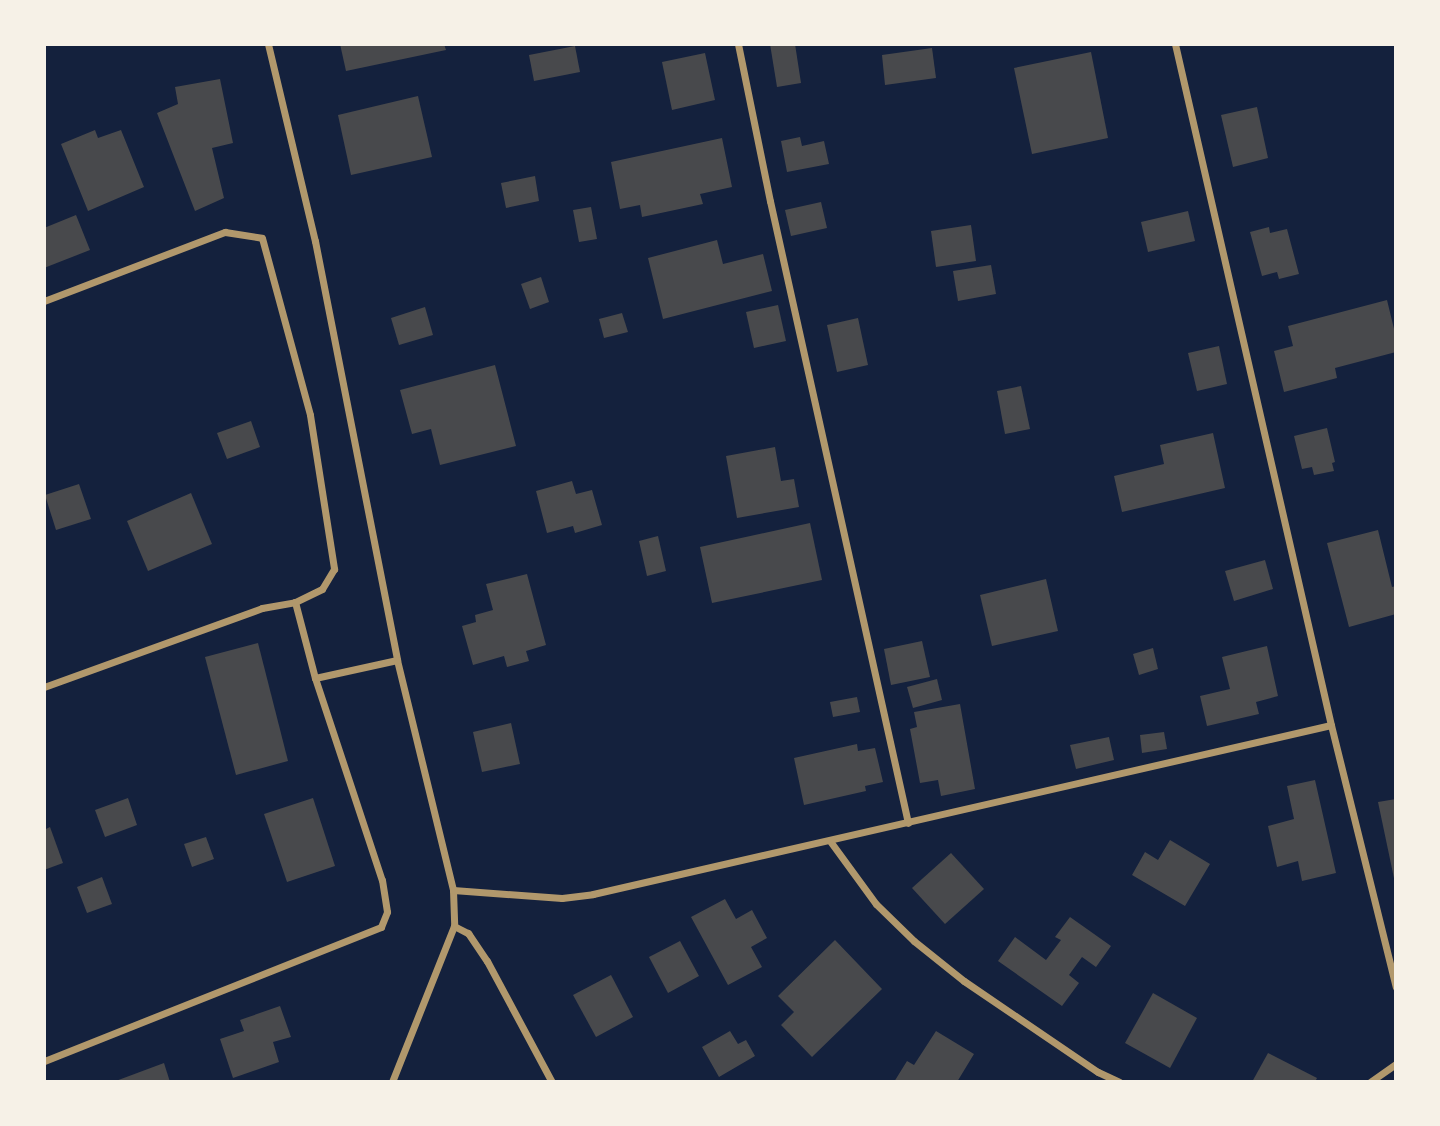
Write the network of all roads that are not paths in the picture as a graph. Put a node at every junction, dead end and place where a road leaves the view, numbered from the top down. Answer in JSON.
{"nodes":[{"id":1,"x":268,"y":44,"type":"edge"},
{"id":2,"x":738,"y":44,"type":"edge"},
{"id":3,"x":1175,"y":44,"type":"edge"},
{"id":4,"x":44,"y":301,"type":"edge"},
{"id":5,"x":295,"y":602,"type":"junction"},
{"id":6,"x":397,"y":660,"type":"junction"},
{"id":7,"x":315,"y":678,"type":"junction"},
{"id":8,"x":44,"y":687,"type":"edge"},
{"id":9,"x":1331,"y":725,"type":"junction"},
{"id":10,"x":908,"y":823,"type":"junction"},
{"id":11,"x":830,"y":841,"type":"junction"},
{"id":12,"x":453,"y":890,"type":"junction"},
{"id":13,"x":454,"y":926,"type":"junction"},
{"id":14,"x":1396,"y":987,"type":"edge"},
{"id":15,"x":44,"y":1061,"type":"edge"},
{"id":16,"x":1396,"y":1064,"type":"edge"},
{"id":17,"x":392,"y":1082,"type":"edge"},
{"id":18,"x":552,"y":1082,"type":"edge"},
{"id":19,"x":1119,"y":1082,"type":"edge"},
{"id":20,"x":1370,"y":1082,"type":"edge"}],
"edges":[{"from":1,"to":6,"type":"street"},
{"from":2,"to":10,"type":"street"},
{"from":3,"to":9,"type":"street"},
{"from":4,"to":5,"type":"street"},
{"from":5,"to":7,"type":"street"},
{"from":5,"to":8,"type":"street"},
{"from":6,"to":7,"type":"street"},
{"from":6,"to":12,"type":"street"},
{"from":7,"to":15,"type":"street"},
{"from":9,"to":10,"type":"street"},
{"from":9,"to":14,"type":"street"},
{"from":10,"to":11,"type":"street"},
{"from":11,"to":12,"type":"street"},
{"from":11,"to":19,"type":"street"},
{"from":12,"to":13,"type":"street"},
{"from":13,"to":17,"type":"street"},
{"from":13,"to":18,"type":"street"},
{"from":16,"to":20,"type":"street"}]}
